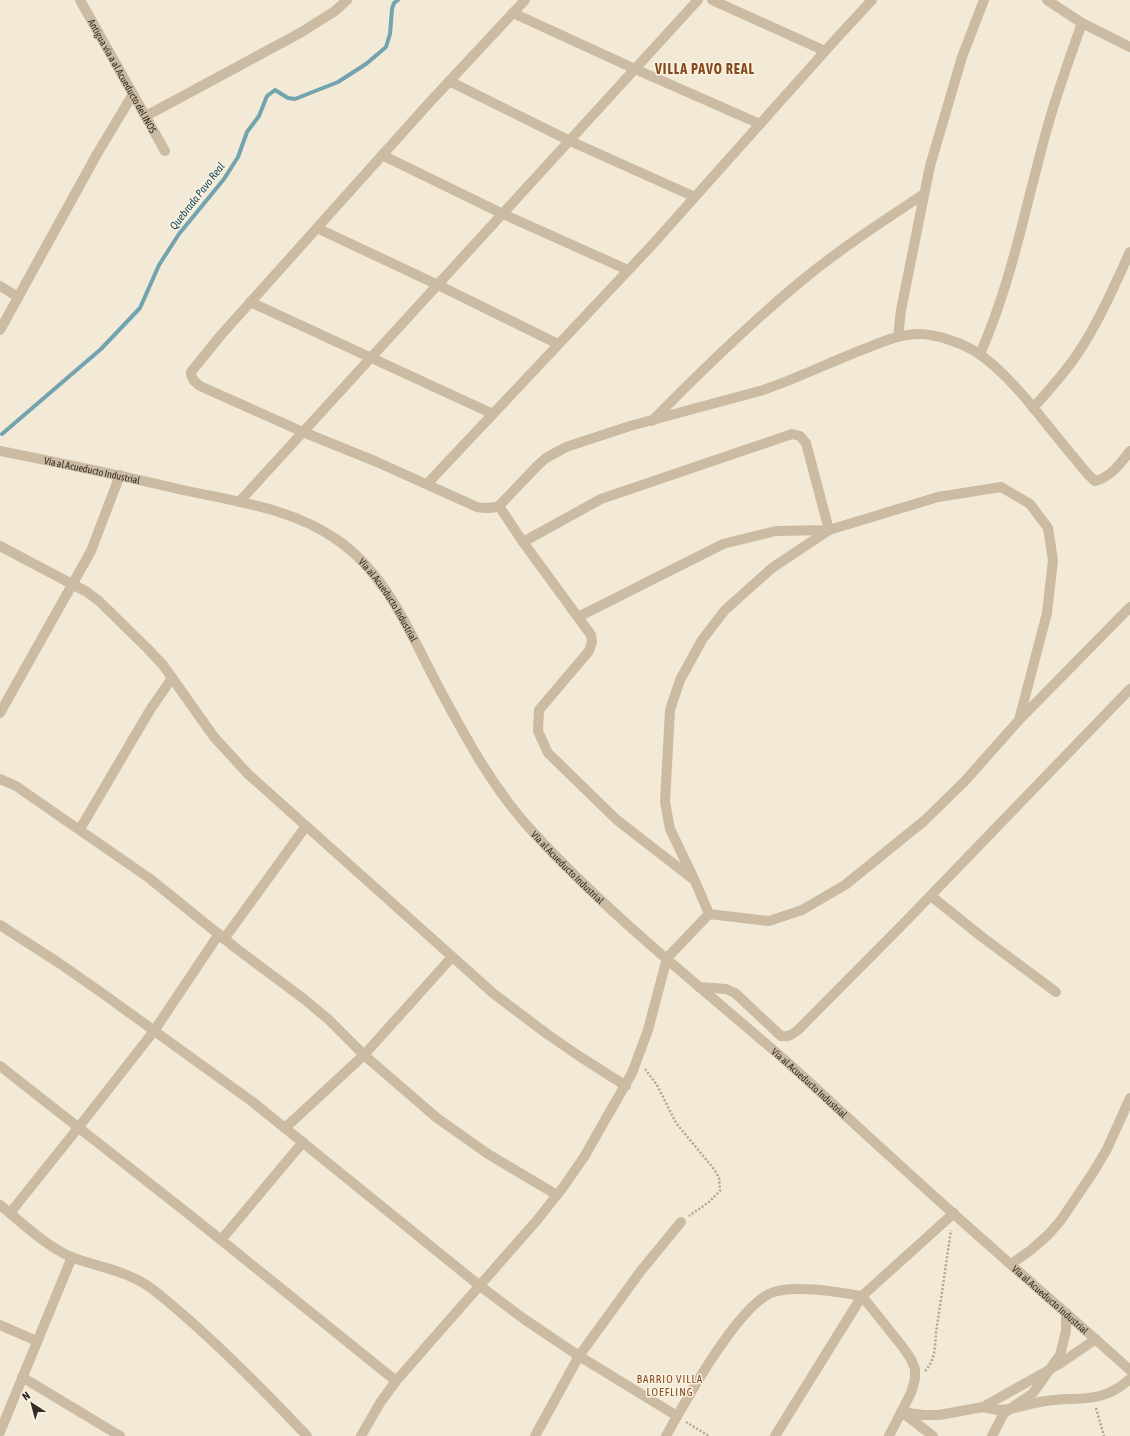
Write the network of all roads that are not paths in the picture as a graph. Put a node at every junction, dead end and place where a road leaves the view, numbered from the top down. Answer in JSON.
{"nodes":[{"id":1,"x":80,"y":0,"type":"edge"},
{"id":2,"x":347,"y":0,"type":"edge"},
{"id":3,"x":525,"y":0,"type":"edge"},
{"id":4,"x":698,"y":0,"type":"edge"},
{"id":5,"x":712,"y":0,"type":"edge"},
{"id":6,"x":872,"y":0,"type":"edge"},
{"id":7,"x":984,"y":0,"type":"edge"},
{"id":8,"x":1047,"y":0,"type":"edge"},
{"id":9,"x":513,"y":13,"type":"junction"},
{"id":10,"x":1082,"y":23,"type":"junction"},
{"id":11,"x":1130,"y":48,"type":"edge"},
{"id":12,"x":825,"y":51,"type":"junction"},
{"id":13,"x":635,"y":69,"type":"junction"},
{"id":14,"x":449,"y":81,"type":"junction"},
{"id":15,"x":133,"y":94,"type":"junction"},
{"id":16,"x":146,"y":116,"type":"junction"},
{"id":17,"x":760,"y":124,"type":"junction"},
{"id":18,"x":570,"y":141,"type":"junction"},
{"id":19,"x":165,"y":151,"type":"dead end"},
{"id":20,"x":382,"y":155,"type":"junction"},
{"id":21,"x":924,"y":194,"type":"junction"},
{"id":22,"x":695,"y":197,"type":"junction"},
{"id":23,"x":503,"y":214,"type":"junction"},
{"id":24,"x":317,"y":228,"type":"junction"},
{"id":25,"x":1130,"y":252,"type":"edge"},
{"id":26,"x":628,"y":270,"type":"junction"},
{"id":27,"x":438,"y":285,"type":"junction"},
{"id":28,"x":0,"y":286,"type":"edge"},
{"id":29,"x":18,"y":297,"type":"junction"},
{"id":30,"x":250,"y":302,"type":"junction"},
{"id":31,"x":0,"y":330,"type":"edge"},
{"id":32,"x":898,"y":337,"type":"junction"},
{"id":33,"x":558,"y":344,"type":"junction"},
{"id":34,"x":980,"y":354,"type":"junction"},
{"id":35,"x":372,"y":357,"type":"junction"},
{"id":36,"x":1033,"y":408,"type":"junction"},
{"id":37,"x":493,"y":414,"type":"junction"},
{"id":38,"x":652,"y":421,"type":"junction"},
{"id":39,"x":303,"y":432,"type":"junction"},
{"id":40,"x":1130,"y":450,"type":"edge"},
{"id":41,"x":0,"y":451,"type":"edge"},
{"id":42,"x":120,"y":475,"type":"junction"},
{"id":43,"x":427,"y":484,"type":"junction"},
{"id":44,"x":239,"y":502,"type":"junction"},
{"id":45,"x":499,"y":506,"type":"junction"},
{"id":46,"x":829,"y":530,"type":"junction"},
{"id":47,"x":523,"y":542,"type":"junction"},
{"id":48,"x":0,"y":546,"type":"edge"},
{"id":49,"x":73,"y":584,"type":"junction"},
{"id":50,"x":1130,"y":607,"type":"edge"},
{"id":51,"x":578,"y":617,"type":"junction"},
{"id":52,"x":172,"y":678,"type":"junction"},
{"id":53,"x":1130,"y":689,"type":"edge"},
{"id":54,"x":0,"y":713,"type":"edge"},
{"id":55,"x":1019,"y":720,"type":"junction"},
{"id":56,"x":0,"y":779,"type":"edge"},
{"id":57,"x":306,"y":826,"type":"junction"},
{"id":58,"x":80,"y":830,"type":"junction"},
{"id":59,"x":695,"y":881,"type":"junction"},
{"id":60,"x":931,"y":896,"type":"junction"},
{"id":61,"x":709,"y":914,"type":"junction"},
{"id":62,"x":0,"y":924,"type":"edge"},
{"id":63,"x":221,"y":937,"type":"junction"},
{"id":64,"x":452,"y":957,"type":"junction"},
{"id":65,"x":667,"y":958,"type":"junction"},
{"id":66,"x":699,"y":987,"type":"junction"},
{"id":67,"x":1056,"y":992,"type":"dead end"},
{"id":68,"x":154,"y":1031,"type":"junction"},
{"id":69,"x":364,"y":1055,"type":"junction"},
{"id":70,"x":0,"y":1066,"type":"edge"},
{"id":71,"x":626,"y":1086,"type":"junction"},
{"id":72,"x":1130,"y":1098,"type":"edge"},
{"id":73,"x":1128,"y":1109,"type":"edge"},
{"id":74,"x":78,"y":1128,"type":"junction"},
{"id":75,"x":285,"y":1128,"type":"junction"},
{"id":76,"x":303,"y":1142,"type":"junction"},
{"id":77,"x":557,"y":1195,"type":"junction"},
{"id":78,"x":0,"y":1205,"type":"edge"},
{"id":79,"x":10,"y":1213,"type":"junction"},
{"id":80,"x":954,"y":1214,"type":"junction"},
{"id":81,"x":681,"y":1222,"type":"road end"},
{"id":82,"x":221,"y":1240,"type":"junction"},
{"id":83,"x":72,"y":1257,"type":"junction"},
{"id":84,"x":1011,"y":1264,"type":"junction"},
{"id":85,"x":480,"y":1286,"type":"junction"},
{"id":86,"x":862,"y":1296,"type":"junction"},
{"id":87,"x":1066,"y":1313,"type":"junction"},
{"id":88,"x":0,"y":1325,"type":"edge"},
{"id":89,"x":1096,"y":1339,"type":"junction"},
{"id":90,"x":37,"y":1342,"type":"junction"},
{"id":91,"x":579,"y":1356,"type":"junction"},
{"id":92,"x":1050,"y":1369,"type":"junction"},
{"id":93,"x":1130,"y":1370,"type":"edge"},
{"id":94,"x":22,"y":1377,"type":"junction"},
{"id":95,"x":1130,"y":1379,"type":"edge"},
{"id":96,"x":396,"y":1381,"type":"junction"},
{"id":97,"x":983,"y":1407,"type":"junction"},
{"id":98,"x":1009,"y":1409,"type":"junction"},
{"id":99,"x":901,"y":1412,"type":"junction"},
{"id":100,"x":677,"y":1416,"type":"junction"},
{"id":101,"x":0,"y":1432,"type":"edge"},
{"id":102,"x":366,"y":1434,"type":"edge"},
{"id":103,"x":120,"y":1436,"type":"edge"},
{"id":104,"x":307,"y":1436,"type":"edge"},
{"id":105,"x":534,"y":1436,"type":"edge"},
{"id":106,"x":666,"y":1436,"type":"edge"},
{"id":107,"x":775,"y":1436,"type":"edge"},
{"id":108,"x":889,"y":1436,"type":"edge"},
{"id":109,"x":933,"y":1436,"type":"edge"},
{"id":110,"x":992,"y":1436,"type":"edge"}],
"edges":[{"from":1,"to":15,"type":"street","name":"Antigua vía a al Acueducto del INOS"},
{"from":2,"to":16,"type":"street"},
{"from":3,"to":9,"type":"street"},
{"from":4,"to":13,"type":"street"},
{"from":5,"to":12,"type":"street"},
{"from":6,"to":12,"type":"street"},
{"from":7,"to":21,"type":"street"},
{"from":8,"to":10,"type":"street"},
{"from":9,"to":13,"type":"street"},
{"from":9,"to":14,"type":"street"},
{"from":10,"to":11,"type":"street"},
{"from":10,"to":34,"type":"street"},
{"from":12,"to":17,"type":"street"},
{"from":13,"to":17,"type":"street"},
{"from":13,"to":18,"type":"street"},
{"from":14,"to":18,"type":"street"},
{"from":14,"to":20,"type":"street"},
{"from":15,"to":16,"type":"street","name":"Antigua vía a al Acueducto del INOS"},
{"from":15,"to":29,"type":"street"},
{"from":16,"to":19,"type":"street","name":"Antigua vía a al Acueducto del INOS"},
{"from":17,"to":22,"type":"street"},
{"from":18,"to":22,"type":"street"},
{"from":18,"to":23,"type":"street"},
{"from":20,"to":23,"type":"street"},
{"from":20,"to":24,"type":"street"},
{"from":21,"to":32,"type":"street"},
{"from":21,"to":38,"type":"street"},
{"from":22,"to":26,"type":"street"},
{"from":23,"to":26,"type":"street"},
{"from":23,"to":27,"type":"street"},
{"from":24,"to":27,"type":"street"},
{"from":24,"to":30,"type":"street"},
{"from":25,"to":36,"type":"street"},
{"from":26,"to":33,"type":"street"},
{"from":27,"to":33,"type":"street"},
{"from":27,"to":35,"type":"street"},
{"from":28,"to":29,"type":"street"},
{"from":29,"to":31,"type":"street"},
{"from":30,"to":35,"type":"street"},
{"from":30,"to":39,"type":"street"},
{"from":32,"to":34,"type":"street"},
{"from":32,"to":38,"type":"street"},
{"from":33,"to":37,"type":"street"},
{"from":34,"to":36,"type":"street"},
{"from":35,"to":37,"type":"street"},
{"from":35,"to":39,"type":"street"},
{"from":36,"to":40,"type":"street"},
{"from":37,"to":43,"type":"street"},
{"from":38,"to":45,"type":"street"},
{"from":39,"to":43,"type":"street"},
{"from":39,"to":44,"type":"street"},
{"from":41,"to":42,"type":"street","name":"Vía al Acueducto Industrial"},
{"from":42,"to":44,"type":"street","name":"Vía al Acueducto Industrial"},
{"from":42,"to":49,"type":"street"},
{"from":43,"to":45,"type":"street"},
{"from":44,"to":65,"type":"street","name":"Vía al Acueducto Industrial"},
{"from":45,"to":47,"type":"street"},
{"from":46,"to":47,"type":"street"},
{"from":46,"to":51,"type":"street"},
{"from":46,"to":55,"type":"street"},
{"from":46,"to":59,"type":"street"},
{"from":47,"to":51,"type":"street"},
{"from":48,"to":49,"type":"street"},
{"from":49,"to":52,"type":"street"},
{"from":49,"to":54,"type":"street"},
{"from":50,"to":55,"type":"street"},
{"from":51,"to":59,"type":"street"},
{"from":52,"to":57,"type":"street"},
{"from":52,"to":58,"type":"street"},
{"from":53,"to":60,"type":"street"},
{"from":55,"to":61,"type":"street"},
{"from":56,"to":58,"type":"street"},
{"from":57,"to":63,"type":"street"},
{"from":57,"to":64,"type":"street"},
{"from":58,"to":63,"type":"street"},
{"from":59,"to":61,"type":"street"},
{"from":60,"to":66,"type":"street"},
{"from":60,"to":67,"type":"street"},
{"from":61,"to":65,"type":"street"},
{"from":62,"to":68,"type":"street"},
{"from":63,"to":68,"type":"street"},
{"from":63,"to":69,"type":"street"},
{"from":64,"to":69,"type":"street"},
{"from":64,"to":71,"type":"street"},
{"from":65,"to":66,"type":"street","name":"Vía al Acueducto Industrial"},
{"from":65,"to":71,"type":"street"},
{"from":66,"to":80,"type":"street","name":"Vía al Acueducto Industrial"},
{"from":68,"to":74,"type":"street"},
{"from":68,"to":75,"type":"street"},
{"from":69,"to":75,"type":"street"},
{"from":69,"to":77,"type":"street"},
{"from":70,"to":74,"type":"street"},
{"from":71,"to":77,"type":"street"},
{"from":72,"to":73,"type":"street"},
{"from":73,"to":84,"type":"street"},
{"from":74,"to":79,"type":"street"},
{"from":74,"to":82,"type":"street"},
{"from":75,"to":76,"type":"street"},
{"from":76,"to":82,"type":"street"},
{"from":76,"to":85,"type":"street"},
{"from":77,"to":85,"type":"street"},
{"from":78,"to":79,"type":"street"},
{"from":79,"to":83,"type":"street"},
{"from":80,"to":84,"type":"street","name":"Vía al Acueducto Industrial"},
{"from":80,"to":86,"type":"street"},
{"from":81,"to":91,"type":"street"},
{"from":82,"to":96,"type":"street"},
{"from":83,"to":90,"type":"street"},
{"from":83,"to":104,"type":"street"},
{"from":84,"to":87,"type":"street","name":"Vía al Acueducto Industrial"},
{"from":85,"to":91,"type":"street"},
{"from":85,"to":96,"type":"street"},
{"from":86,"to":99,"type":"street"},
{"from":86,"to":100,"type":"street"},
{"from":86,"to":107,"type":"street"},
{"from":87,"to":89,"type":"street","name":"Vía al Acueducto Industrial"},
{"from":87,"to":92,"type":"street"},
{"from":88,"to":90,"type":"street"},
{"from":89,"to":92,"type":"street"},
{"from":89,"to":93,"type":"street","name":"Vía al Acueducto Industrial"},
{"from":90,"to":94,"type":"street"},
{"from":91,"to":100,"type":"street"},
{"from":91,"to":105,"type":"street"},
{"from":92,"to":97,"type":"street"},
{"from":92,"to":98,"type":"street"},
{"from":94,"to":101,"type":"street"},
{"from":94,"to":103,"type":"street"},
{"from":95,"to":98,"type":"street"},
{"from":96,"to":102,"type":"street"},
{"from":97,"to":98,"type":"street"},
{"from":97,"to":99,"type":"street"},
{"from":98,"to":110,"type":"street"},
{"from":99,"to":108,"type":"street"},
{"from":99,"to":109,"type":"street"},
{"from":100,"to":106,"type":"street"}]}
